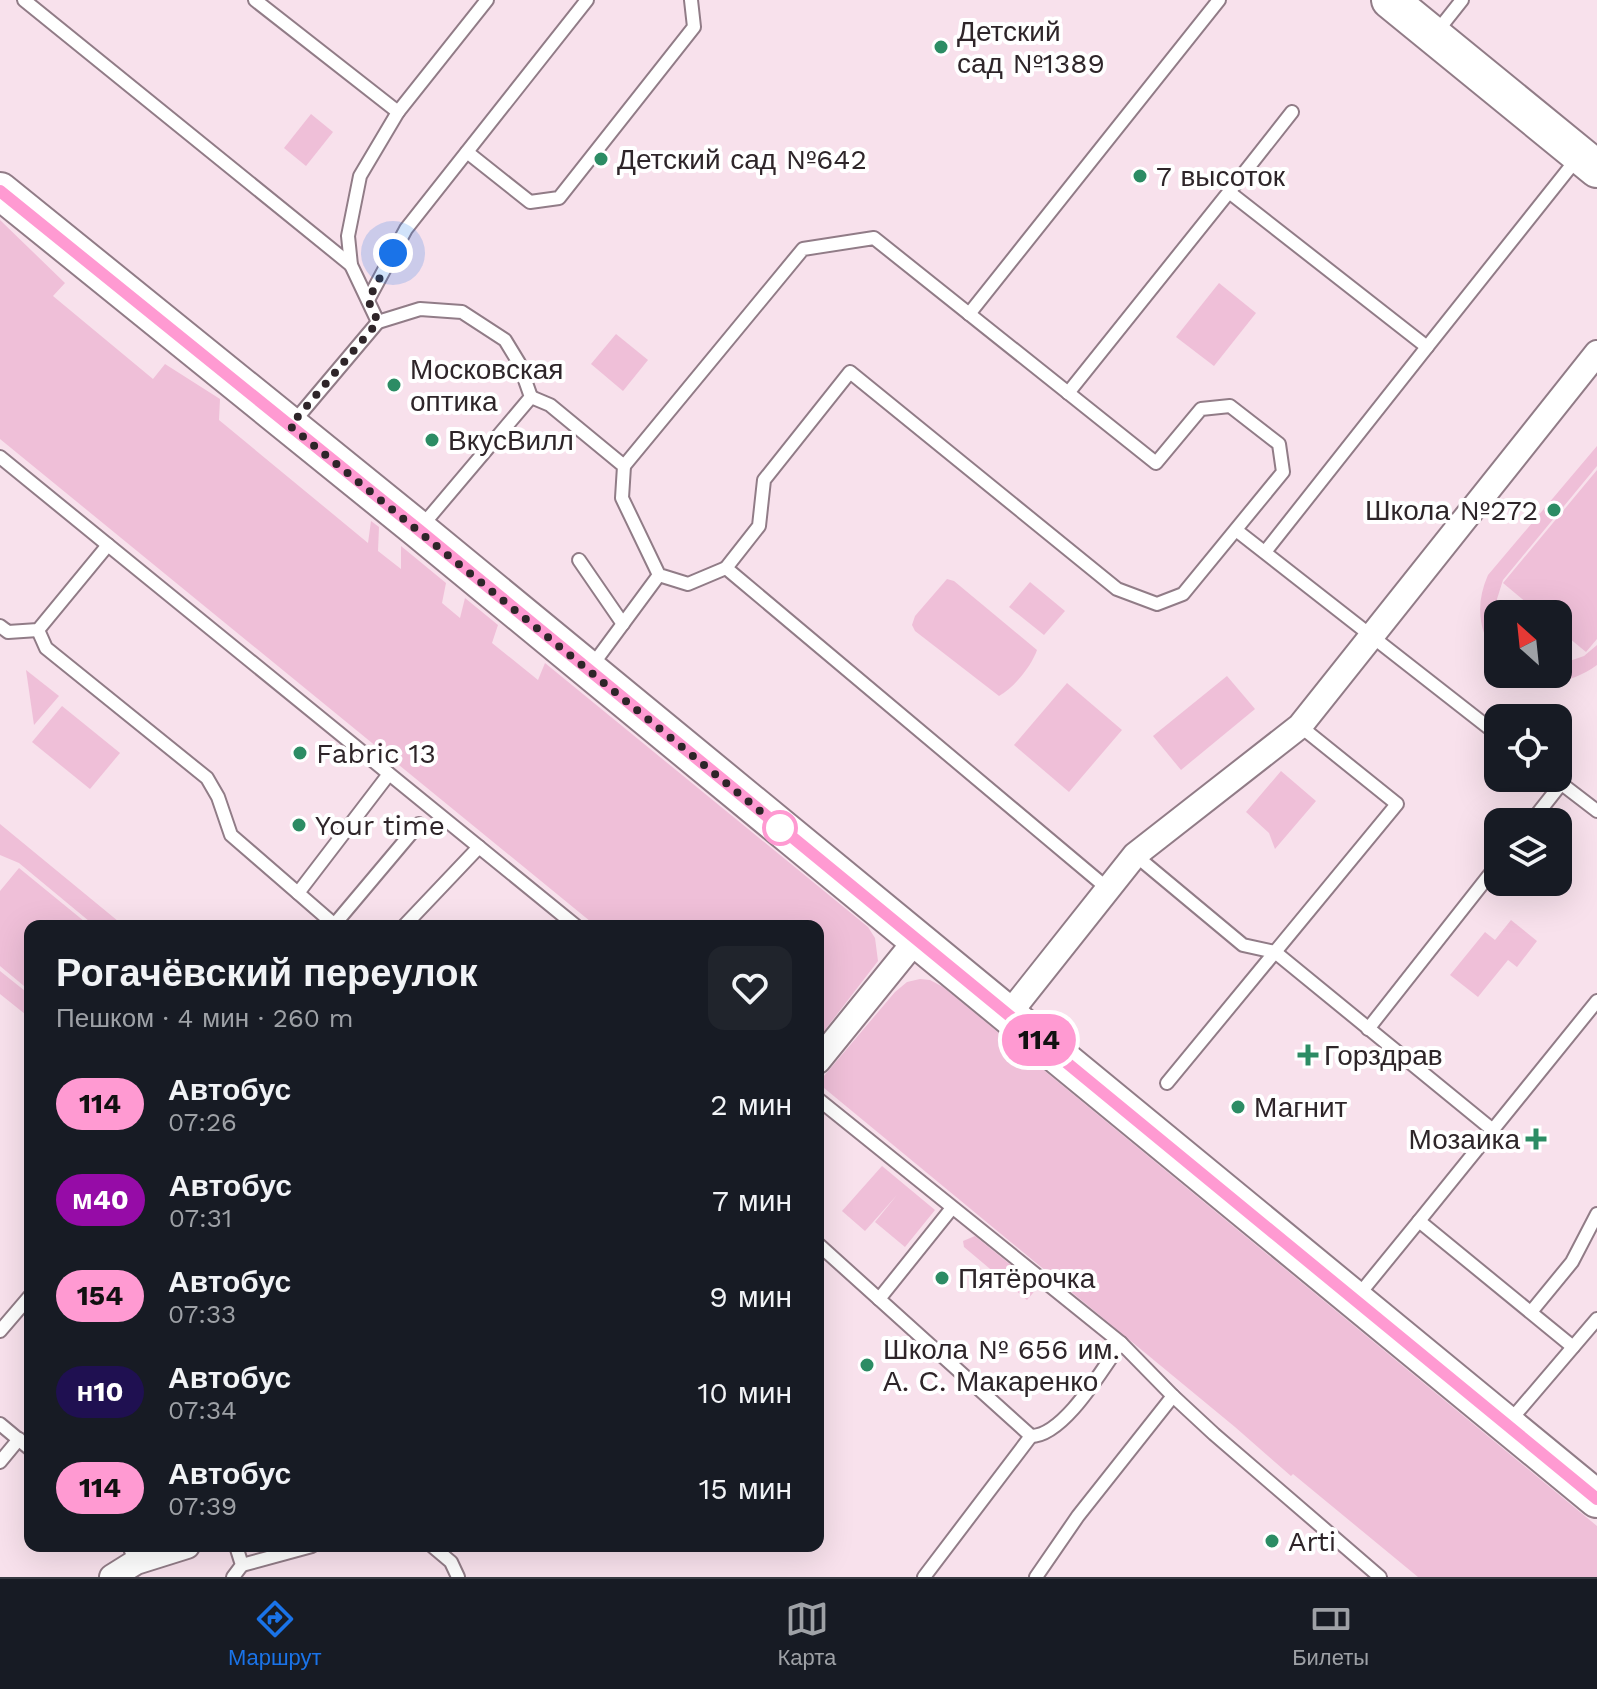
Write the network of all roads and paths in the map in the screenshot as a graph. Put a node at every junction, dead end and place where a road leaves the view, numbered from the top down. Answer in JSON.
{"nodes":[{"id":1,"x":24,"y":0,"type":"edge"},
{"id":2,"x":255,"y":0,"type":"edge"},
{"id":3,"x":487,"y":0,"type":"edge"},
{"id":4,"x":587,"y":0,"type":"edge"},
{"id":5,"x":691,"y":0,"type":"edge"},
{"id":6,"x":1219,"y":0,"type":"edge"},
{"id":7,"x":1390,"y":0,"type":"edge"},
{"id":8,"x":1462,"y":0,"type":"edge"},
{"id":9,"x":1433,"y":36,"type":"junction"},
{"id":10,"x":398,"y":112,"type":"junction"},
{"id":11,"x":1292,"y":112,"type":"dead end"},
{"id":12,"x":467,"y":152,"type":"junction"},
{"id":13,"x":1588,"y":162,"type":"edge"},
{"id":14,"x":0,"y":191,"type":"edge"},
{"id":15,"x":1229,"y":192,"type":"junction"},
{"id":16,"x":351,"y":265,"type":"junction"},
{"id":17,"x":368,"y":300,"type":"junction"},
{"id":18,"x":969,"y":314,"type":"junction"},
{"id":19,"x":378,"y":322,"type":"junction"},
{"id":20,"x":1427,"y":347,"type":"junction"},
{"id":21,"x":1597,"y":353,"type":"edge"},
{"id":22,"x":1068,"y":393,"type":"junction"},
{"id":23,"x":531,"y":397,"type":"junction"},
{"id":24,"x":290,"y":426,"type":"junction"},
{"id":25,"x":0,"y":457,"type":"edge"},
{"id":26,"x":624,"y":466,"type":"junction"},
{"id":27,"x":419,"y":530,"type":"junction"},
{"id":28,"x":1236,"y":530,"type":"junction"},
{"id":29,"x":108,"y":545,"type":"junction"},
{"id":30,"x":1265,"y":552,"type":"junction"},
{"id":31,"x":579,"y":560,"type":"dead end"},
{"id":32,"x":726,"y":568,"type":"junction"},
{"id":33,"x":659,"y":575,"type":"junction"},
{"id":34,"x":623,"y":624,"type":"junction"},
{"id":35,"x":0,"y":626,"type":"edge"},
{"id":36,"x":38,"y":630,"type":"junction"},
{"id":37,"x":1370,"y":636,"type":"junction"},
{"id":38,"x":589,"y":670,"type":"junction"},
{"id":39,"x":1484,"y":724,"type":"edge"},
{"id":40,"x":1300,"y":726,"type":"junction"},
{"id":41,"x":389,"y":774,"type":"junction"},
{"id":42,"x":1572,"y":792,"type":"edge"},
{"id":43,"x":1597,"y":811,"type":"edge"},
{"id":44,"x":419,"y":824,"type":"dead end"},
{"id":45,"x":479,"y":847,"type":"junction"},
{"id":46,"x":1135,"y":855,"type":"junction"},
{"id":47,"x":1484,"y":882,"type":"edge"},
{"id":48,"x":1107,"y":888,"type":"junction"},
{"id":49,"x":298,"y":893,"type":"junction"},
{"id":50,"x":328,"y":920,"type":"edge"},
{"id":51,"x":340,"y":920,"type":"edge"},
{"id":52,"x":410,"y":920,"type":"edge"},
{"id":53,"x":569,"y":920,"type":"edge"},
{"id":54,"x":916,"y":940,"type":"junction"},
{"id":55,"x":1275,"y":952,"type":"junction"},
{"id":56,"x":1597,"y":1001,"type":"edge"},
{"id":57,"x":1008,"y":1015,"type":"junction"},
{"id":58,"x":1368,"y":1029,"type":"junction"},
{"id":59,"x":824,"y":1054,"type":"edge"},
{"id":60,"x":1167,"y":1083,"type":"dead end"},
{"id":61,"x":824,"y":1104,"type":"edge"},
{"id":62,"x":1494,"y":1131,"type":"junction"},
{"id":63,"x":952,"y":1208,"type":"junction"},
{"id":64,"x":1597,"y":1214,"type":"edge"},
{"id":65,"x":1419,"y":1221,"type":"junction"},
{"id":66,"x":824,"y":1249,"type":"edge"},
{"id":67,"x":879,"y":1299,"type":"junction"},
{"id":68,"x":1354,"y":1300,"type":"junction"},
{"id":69,"x":24,"y":1302,"type":"edge"},
{"id":70,"x":1531,"y":1312,"type":"junction"},
{"id":71,"x":1597,"y":1319,"type":"edge"},
{"id":72,"x":2,"y":1325,"type":"edge"},
{"id":73,"x":1121,"y":1343,"type":"junction"},
{"id":74,"x":1573,"y":1347,"type":"junction"},
{"id":75,"x":1173,"y":1396,"type":"junction"},
{"id":76,"x":0,"y":1424,"type":"edge"},
{"id":77,"x":1507,"y":1425,"type":"junction"},
{"id":78,"x":1031,"y":1436,"type":"junction"},
{"id":79,"x":19,"y":1439,"type":"junction"},
{"id":80,"x":24,"y":1444,"type":"edge"},
{"id":81,"x":0,"y":1462,"type":"edge"},
{"id":82,"x":1597,"y":1499,"type":"edge"},
{"id":83,"x":238,"y":1552,"type":"edge"},
{"id":84,"x":290,"y":1552,"type":"edge"},
{"id":85,"x":439,"y":1552,"type":"edge"},
{"id":86,"x":132,"y":1554,"type":"edge"},
{"id":87,"x":242,"y":1565,"type":"junction"},
{"id":88,"x":112,"y":1577,"type":"edge"},
{"id":89,"x":233,"y":1577,"type":"edge"},
{"id":90,"x":458,"y":1577,"type":"edge"},
{"id":91,"x":924,"y":1577,"type":"edge"},
{"id":92,"x":1036,"y":1577,"type":"edge"},
{"id":93,"x":1380,"y":1577,"type":"edge"}],
"edges":[{"from":1,"to":16,"type":"lane"},
{"from":2,"to":10,"type":"lane"},
{"from":3,"to":10,"type":"lane"},
{"from":4,"to":12,"type":"lane"},
{"from":5,"to":12,"type":"lane"},
{"from":6,"to":18,"type":"lane"},
{"from":7,"to":9,"type":"street"},
{"from":8,"to":9,"type":"lane"},
{"from":9,"to":13,"type":"street"},
{"from":10,"to":16,"type":"lane"},
{"from":11,"to":15,"type":"lane"},
{"from":12,"to":17,"type":"lane"},
{"from":13,"to":20,"type":"lane"},
{"from":14,"to":24,"type":"street"},
{"from":15,"to":20,"type":"lane"},
{"from":15,"to":22,"type":"lane"},
{"from":16,"to":17,"type":"lane"},
{"from":17,"to":19,"type":"lane"},
{"from":18,"to":22,"type":"lane"},
{"from":18,"to":26,"type":"lane"},
{"from":19,"to":23,"type":"lane"},
{"from":19,"to":24,"type":"lane"},
{"from":20,"to":30,"type":"lane"},
{"from":21,"to":37,"type":"street"},
{"from":22,"to":28,"type":"lane"},
{"from":23,"to":26,"type":"lane"},
{"from":23,"to":27,"type":"lane"},
{"from":24,"to":27,"type":"street"},
{"from":25,"to":29,"type":"lane"},
{"from":26,"to":33,"type":"lane"},
{"from":27,"to":38,"type":"street"},
{"from":28,"to":30,"type":"lane"},
{"from":28,"to":32,"type":"lane"},
{"from":29,"to":36,"type":"lane"},
{"from":29,"to":41,"type":"lane"},
{"from":30,"to":37,"type":"lane"},
{"from":31,"to":34,"type":"lane"},
{"from":32,"to":33,"type":"lane"},
{"from":32,"to":48,"type":"lane"},
{"from":33,"to":34,"type":"lane"},
{"from":34,"to":38,"type":"lane"},
{"from":35,"to":36,"type":"lane"},
{"from":36,"to":49,"type":"lane"},
{"from":37,"to":39,"type":"lane"},
{"from":37,"to":40,"type":"street"},
{"from":38,"to":54,"type":"street"},
{"from":40,"to":46,"type":"street"},
{"from":40,"to":55,"type":"lane"},
{"from":41,"to":45,"type":"lane"},
{"from":41,"to":49,"type":"lane"},
{"from":42,"to":43,"type":"lane"},
{"from":44,"to":51,"type":"lane"},
{"from":45,"to":52,"type":"lane"},
{"from":45,"to":53,"type":"lane"},
{"from":46,"to":48,"type":"street"},
{"from":46,"to":55,"type":"lane"},
{"from":47,"to":58,"type":"lane"},
{"from":48,"to":57,"type":"street"},
{"from":49,"to":50,"type":"lane"},
{"from":54,"to":57,"type":"street"},
{"from":54,"to":59,"type":"street"},
{"from":55,"to":58,"type":"lane"},
{"from":55,"to":60,"type":"lane"},
{"from":56,"to":62,"type":"lane"},
{"from":57,"to":68,"type":"street"},
{"from":58,"to":62,"type":"lane"},
{"from":61,"to":63,"type":"lane"},
{"from":62,"to":65,"type":"lane"},
{"from":63,"to":67,"type":"lane"},
{"from":63,"to":73,"type":"lane"},
{"from":64,"to":70,"type":"lane"},
{"from":65,"to":68,"type":"lane"},
{"from":65,"to":70,"type":"lane"},
{"from":66,"to":67,"type":"lane"},
{"from":67,"to":78,"type":"lane"},
{"from":68,"to":77,"type":"street"},
{"from":69,"to":72,"type":"lane"},
{"from":70,"to":74,"type":"lane"},
{"from":71,"to":74,"type":"lane"},
{"from":73,"to":75,"type":"lane"},
{"from":73,"to":78,"type":"lane"},
{"from":74,"to":77,"type":"lane"},
{"from":75,"to":92,"type":"lane"},
{"from":75,"to":93,"type":"lane"},
{"from":76,"to":79,"type":"lane"},
{"from":77,"to":82,"type":"street"},
{"from":78,"to":91,"type":"lane"},
{"from":79,"to":80,"type":"lane"},
{"from":79,"to":81,"type":"lane"},
{"from":83,"to":87,"type":"lane"},
{"from":84,"to":87,"type":"lane"},
{"from":85,"to":90,"type":"lane"},
{"from":86,"to":88,"type":"street"},
{"from":87,"to":89,"type":"lane"}]}
